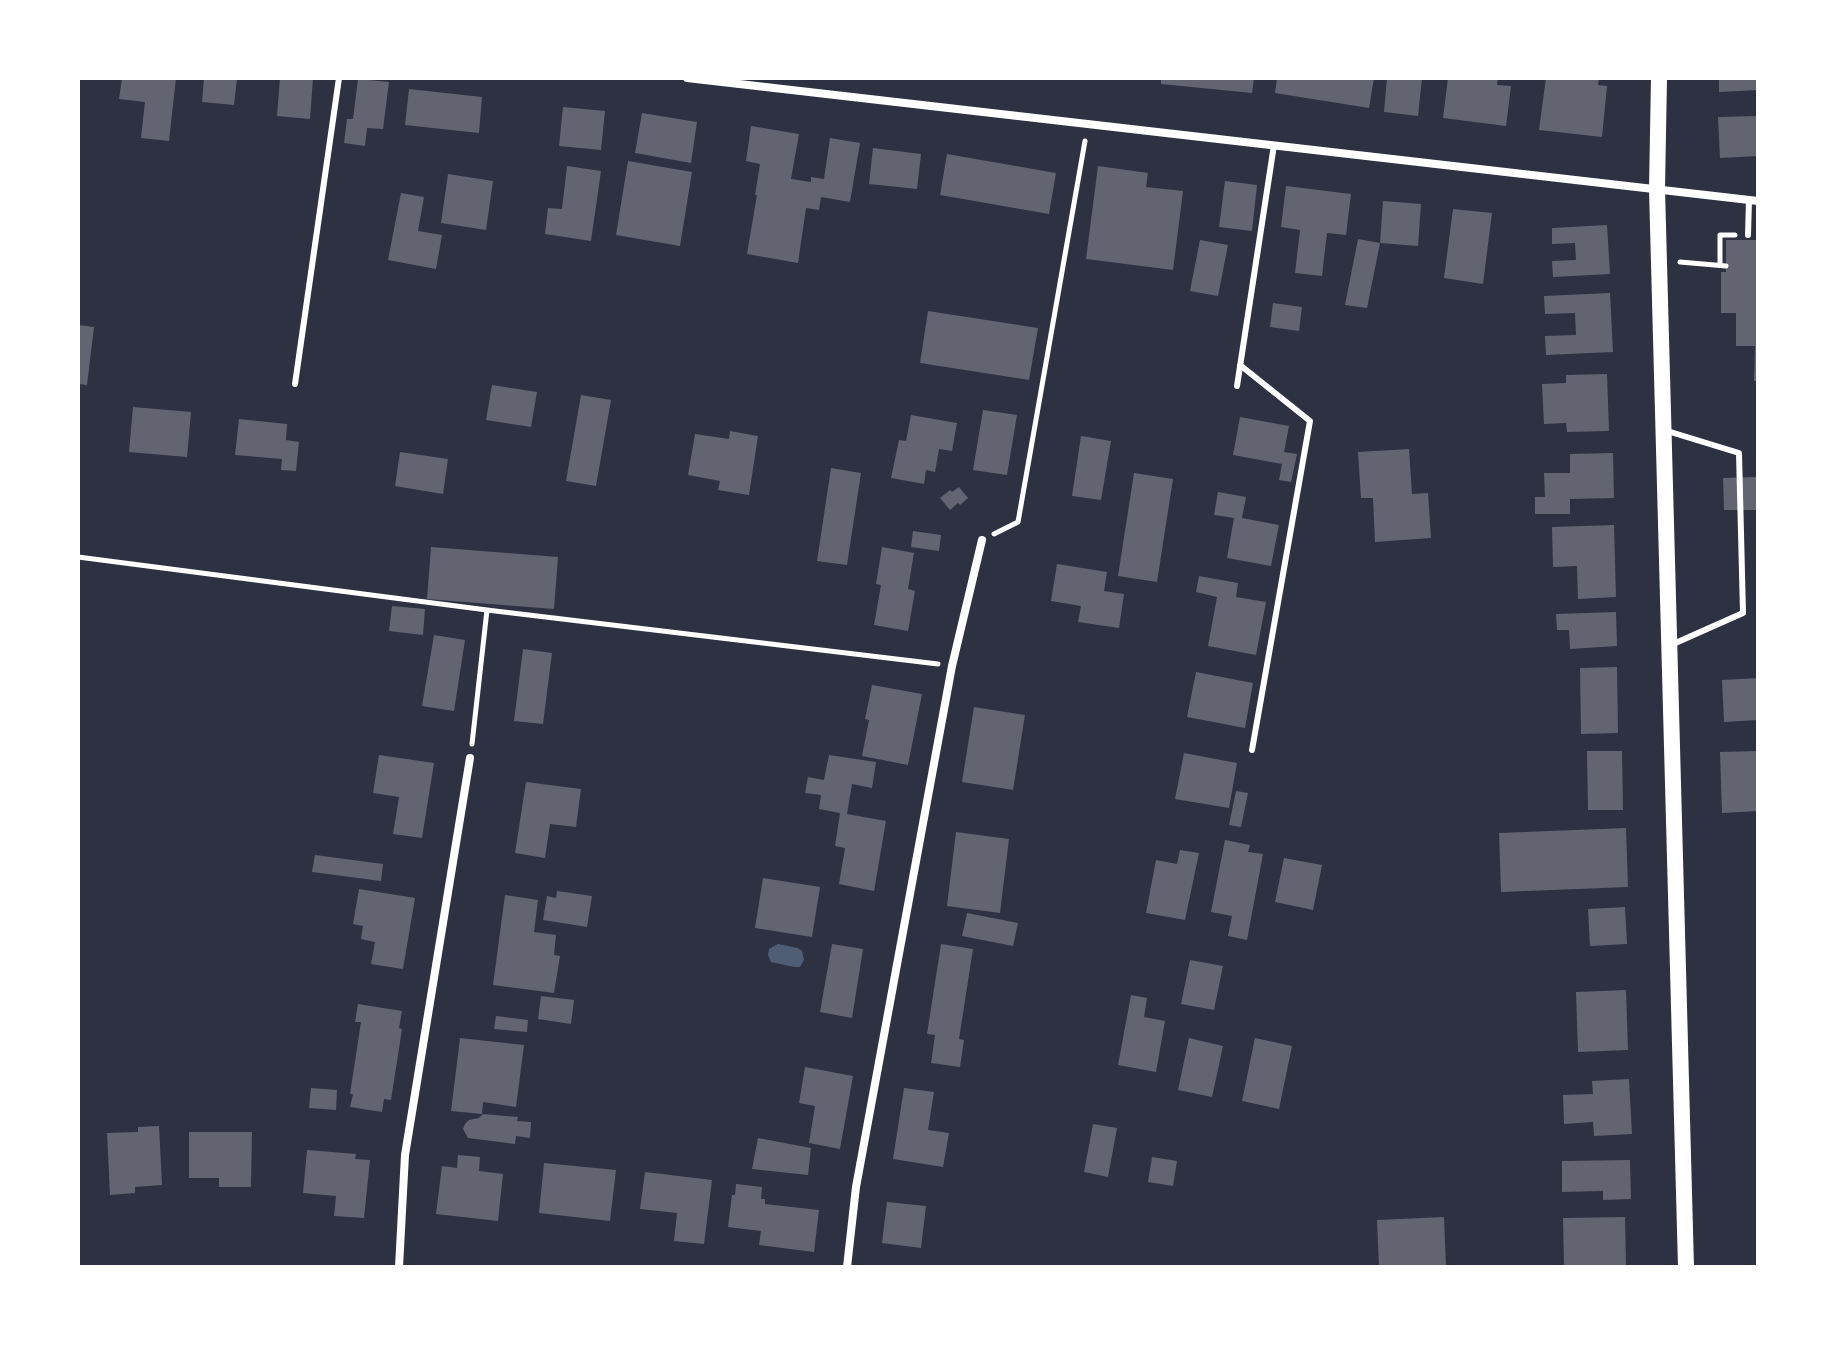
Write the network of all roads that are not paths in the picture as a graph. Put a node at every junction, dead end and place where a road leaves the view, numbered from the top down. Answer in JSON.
{"nodes":[{"id":1,"x":339,"y":78,"type":"edge"},
{"id":2,"x":687,"y":78,"type":"edge"},
{"id":3,"x":1659,"y":78,"type":"edge"},
{"id":4,"x":1274,"y":145,"type":"junction"},
{"id":5,"x":1657,"y":189,"type":"junction"},
{"id":6,"x":1754,"y":200,"type":"edge"},
{"id":7,"x":1748,"y":235,"type":"road end"},
{"id":8,"x":1240,"y":365,"type":"junction"},
{"id":9,"x":295,"y":384,"type":"dead end"},
{"id":10,"x":1237,"y":386,"type":"dead end"},
{"id":11,"x":1664,"y":430,"type":"junction"},
{"id":12,"x":982,"y":540,"type":"road end"},
{"id":13,"x":1670,"y":645,"type":"junction"},
{"id":14,"x":1252,"y":750,"type":"dead end"},
{"id":15,"x":470,"y":758,"type":"road end"},
{"id":16,"x":399,"y":1267,"type":"edge"},
{"id":17,"x":847,"y":1267,"type":"edge"},
{"id":18,"x":1686,"y":1267,"type":"edge"}],
"edges":[{"from":1,"to":9,"type":"lane"},
{"from":2,"to":4,"type":"street"},
{"from":3,"to":5,"type":"main road"},
{"from":4,"to":5,"type":"street"},
{"from":4,"to":8,"type":"lane"},
{"from":5,"to":6,"type":"street"},
{"from":5,"to":11,"type":"main road"},
{"from":6,"to":7,"type":"lane"},
{"from":8,"to":10,"type":"lane"},
{"from":8,"to":14,"type":"lane"},
{"from":11,"to":13,"type":"main road"},
{"from":11,"to":13,"type":"lane"},
{"from":12,"to":17,"type":"street"},
{"from":13,"to":18,"type":"main road"},
{"from":15,"to":16,"type":"street"}]}
